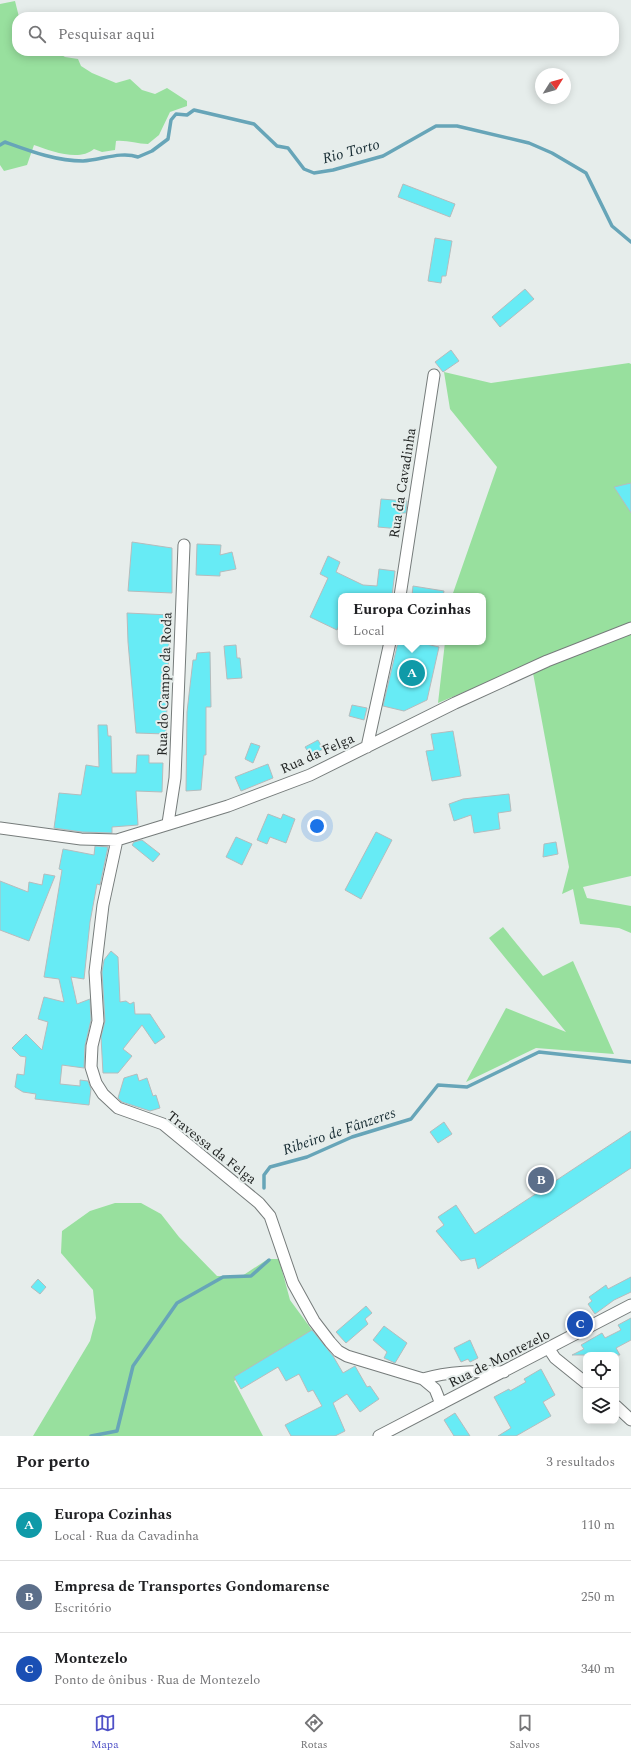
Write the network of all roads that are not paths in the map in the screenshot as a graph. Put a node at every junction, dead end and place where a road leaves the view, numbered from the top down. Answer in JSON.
{"nodes":[{"id":1,"x":434,"y":375,"type":"dead end"},
{"id":2,"x":184,"y":545,"type":"dead end"},
{"id":3,"x":400,"y":593,"type":"edge"},
{"id":4,"x":631,"y":628,"type":"edge"},
{"id":5,"x":389,"y":645,"type":"edge"},
{"id":6,"x":367,"y":747,"type":"junction"},
{"id":7,"x":168,"y":823,"type":"junction"},
{"id":8,"x":0,"y":828,"type":"edge"},
{"id":9,"x":117,"y":840,"type":"junction"},
{"id":10,"x":631,"y":1305,"type":"edge"},
{"id":11,"x":549,"y":1349,"type":"junction"},
{"id":12,"x":504,"y":1372,"type":"junction"},
{"id":13,"x":423,"y":1380,"type":"junction"},
{"id":14,"x":583,"y":1381,"type":"edge"},
{"id":15,"x":441,"y":1404,"type":"junction"},
{"id":16,"x":619,"y":1409,"type":"edge"},
{"id":17,"x":631,"y":1420,"type":"edge"},
{"id":18,"x":379,"y":1436,"type":"edge"}],
"edges":[{"from":1,"to":3,"type":"street","name":"Rua da Cavadinha"},
{"from":2,"to":7,"type":"street","name":"Rua do Campo da Roda"},
{"from":4,"to":6,"type":"street","name":"Rua da Felga"},
{"from":5,"to":6,"type":"street"},
{"from":6,"to":7,"type":"street","name":"Rua da Felga"},
{"from":7,"to":9,"type":"street","name":"Rua da Felga"},
{"from":8,"to":9,"type":"street","name":"Rua da Felga"},
{"from":9,"to":13,"type":"street","name":"Travessa da Felga"},
{"from":10,"to":11,"type":"street","name":"Rua de Montezelo"},
{"from":11,"to":12,"type":"street","name":"Rua de Montezelo"},
{"from":11,"to":14,"type":"street"},
{"from":12,"to":13,"type":"street"},
{"from":12,"to":15,"type":"street","name":"Rua de Montezelo"},
{"from":13,"to":15,"type":"street","name":"Travessa da Felga"},
{"from":15,"to":18,"type":"street","name":"Rua de Montezelo"},
{"from":16,"to":17,"type":"street"}]}
